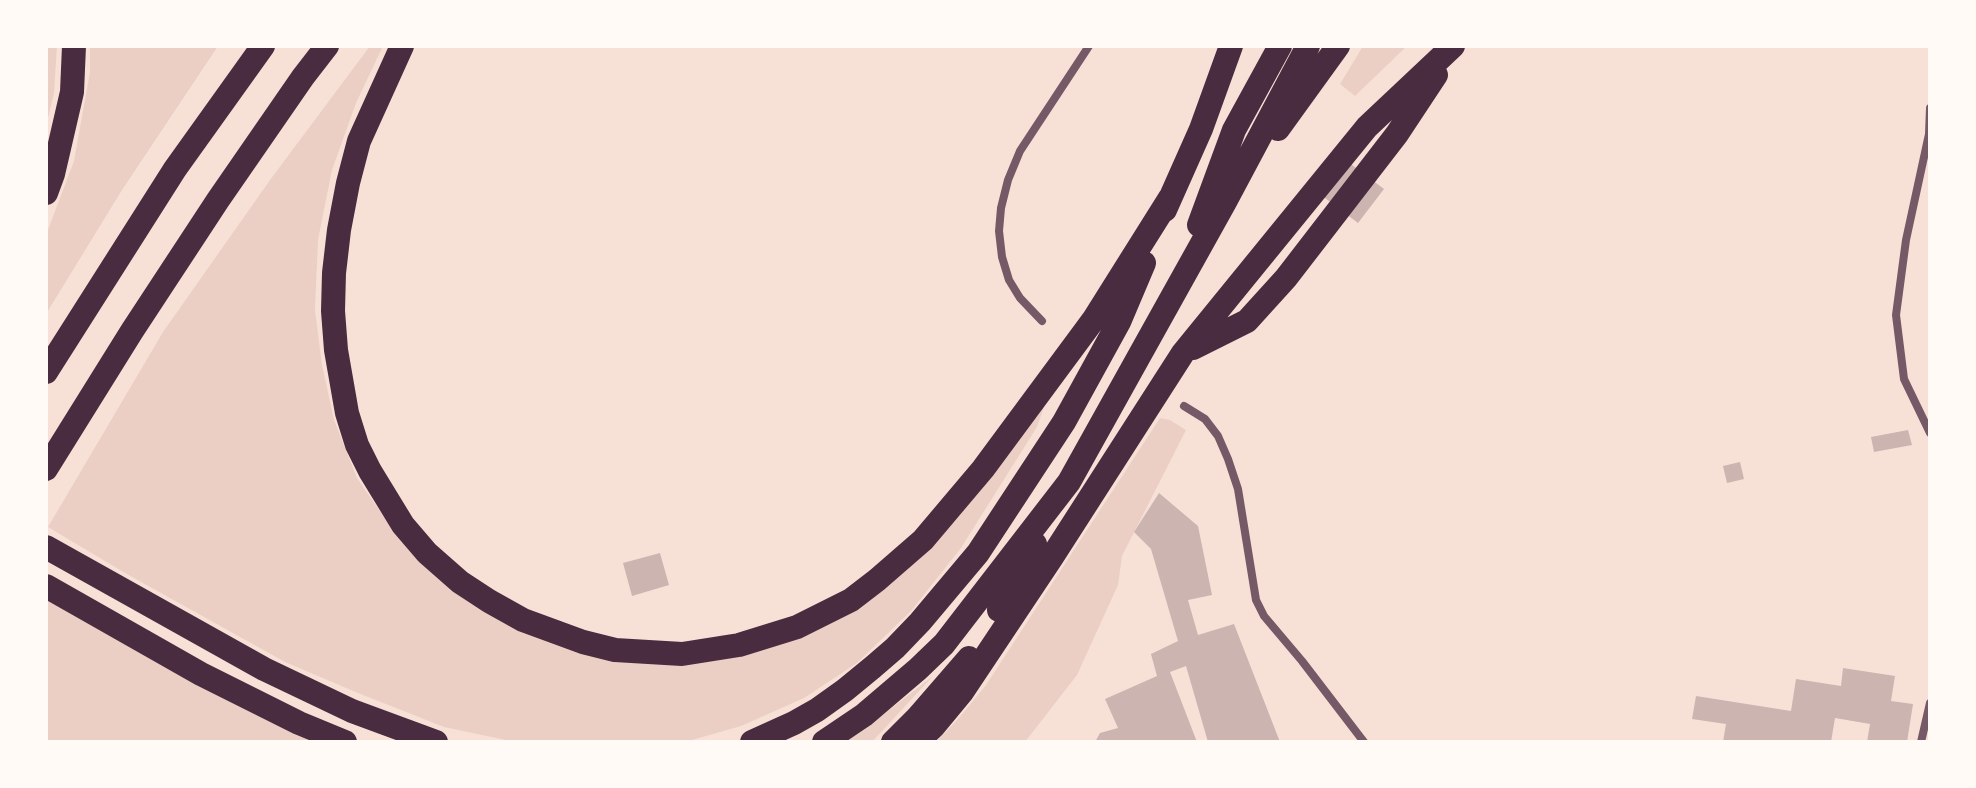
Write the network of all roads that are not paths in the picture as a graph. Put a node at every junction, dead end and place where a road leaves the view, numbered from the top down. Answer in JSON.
{"nodes":[{"id":1,"x":74,"y":46,"type":"edge"},
{"id":2,"x":263,"y":46,"type":"edge"},
{"id":3,"x":327,"y":46,"type":"edge"},
{"id":4,"x":402,"y":46,"type":"edge"},
{"id":5,"x":1089,"y":46,"type":"edge"},
{"id":6,"x":1218,"y":46,"type":"edge"},
{"id":7,"x":1231,"y":46,"type":"edge"},
{"id":8,"x":1249,"y":46,"type":"edge"},
{"id":9,"x":1280,"y":46,"type":"edge"},
{"id":10,"x":1308,"y":46,"type":"edge"},
{"id":11,"x":1338,"y":46,"type":"edge"},
{"id":12,"x":1454,"y":46,"type":"edge"},
{"id":13,"x":1930,"y":108,"type":"edge"},
{"id":14,"x":1201,"y":129,"type":"junction"},
{"id":15,"x":46,"y":193,"type":"edge"},
{"id":16,"x":1170,"y":198,"type":"junction"},
{"id":17,"x":1225,"y":202,"type":"junction"},
{"id":18,"x":1173,"y":294,"type":"junction"},
{"id":19,"x":1042,"y":321,"type":"dead end"},
{"id":20,"x":46,"y":372,"type":"edge"},
{"id":21,"x":1184,"y":406,"type":"dead end"},
{"id":22,"x":1930,"y":433,"type":"edge"},
{"id":23,"x":46,"y":469,"type":"edge"},
{"id":24,"x":1069,"y":482,"type":"junction"},
{"id":25,"x":46,"y":547,"type":"edge"},
{"id":26,"x":53,"y":590,"type":"edge"},
{"id":27,"x":1930,"y":703,"type":"edge"},
{"id":28,"x":345,"y":742,"type":"edge"},
{"id":29,"x":436,"y":742,"type":"edge"},
{"id":30,"x":752,"y":742,"type":"edge"},
{"id":31,"x":824,"y":742,"type":"edge"},
{"id":32,"x":893,"y":742,"type":"edge"},
{"id":33,"x":917,"y":742,"type":"edge"},
{"id":34,"x":1364,"y":742,"type":"edge"},
{"id":35,"x":1921,"y":742,"type":"edge"}],
"edges":[{"from":1,"to":15,"type":"highway"},
{"from":2,"to":20,"type":"highway"},
{"from":3,"to":23,"type":"highway"},
{"from":4,"to":16,"type":"highway"},
{"from":5,"to":19,"type":"street"},
{"from":6,"to":14,"type":"highway"},
{"from":7,"to":14,"type":"highway"},
{"from":8,"to":14,"type":"highway"},
{"from":9,"to":18,"type":"highway"},
{"from":10,"to":17,"type":"highway"},
{"from":11,"to":17,"type":"highway"},
{"from":12,"to":33,"type":"highway"},
{"from":13,"to":22,"type":"street"},
{"from":14,"to":16,"type":"highway"},
{"from":16,"to":30,"type":"highway"},
{"from":17,"to":18,"type":"highway"},
{"from":18,"to":24,"type":"highway"},
{"from":21,"to":34,"type":"street"},
{"from":24,"to":31,"type":"highway"},
{"from":24,"to":32,"type":"highway"},
{"from":25,"to":29,"type":"highway"},
{"from":26,"to":28,"type":"highway"},
{"from":27,"to":35,"type":"street"}]}
